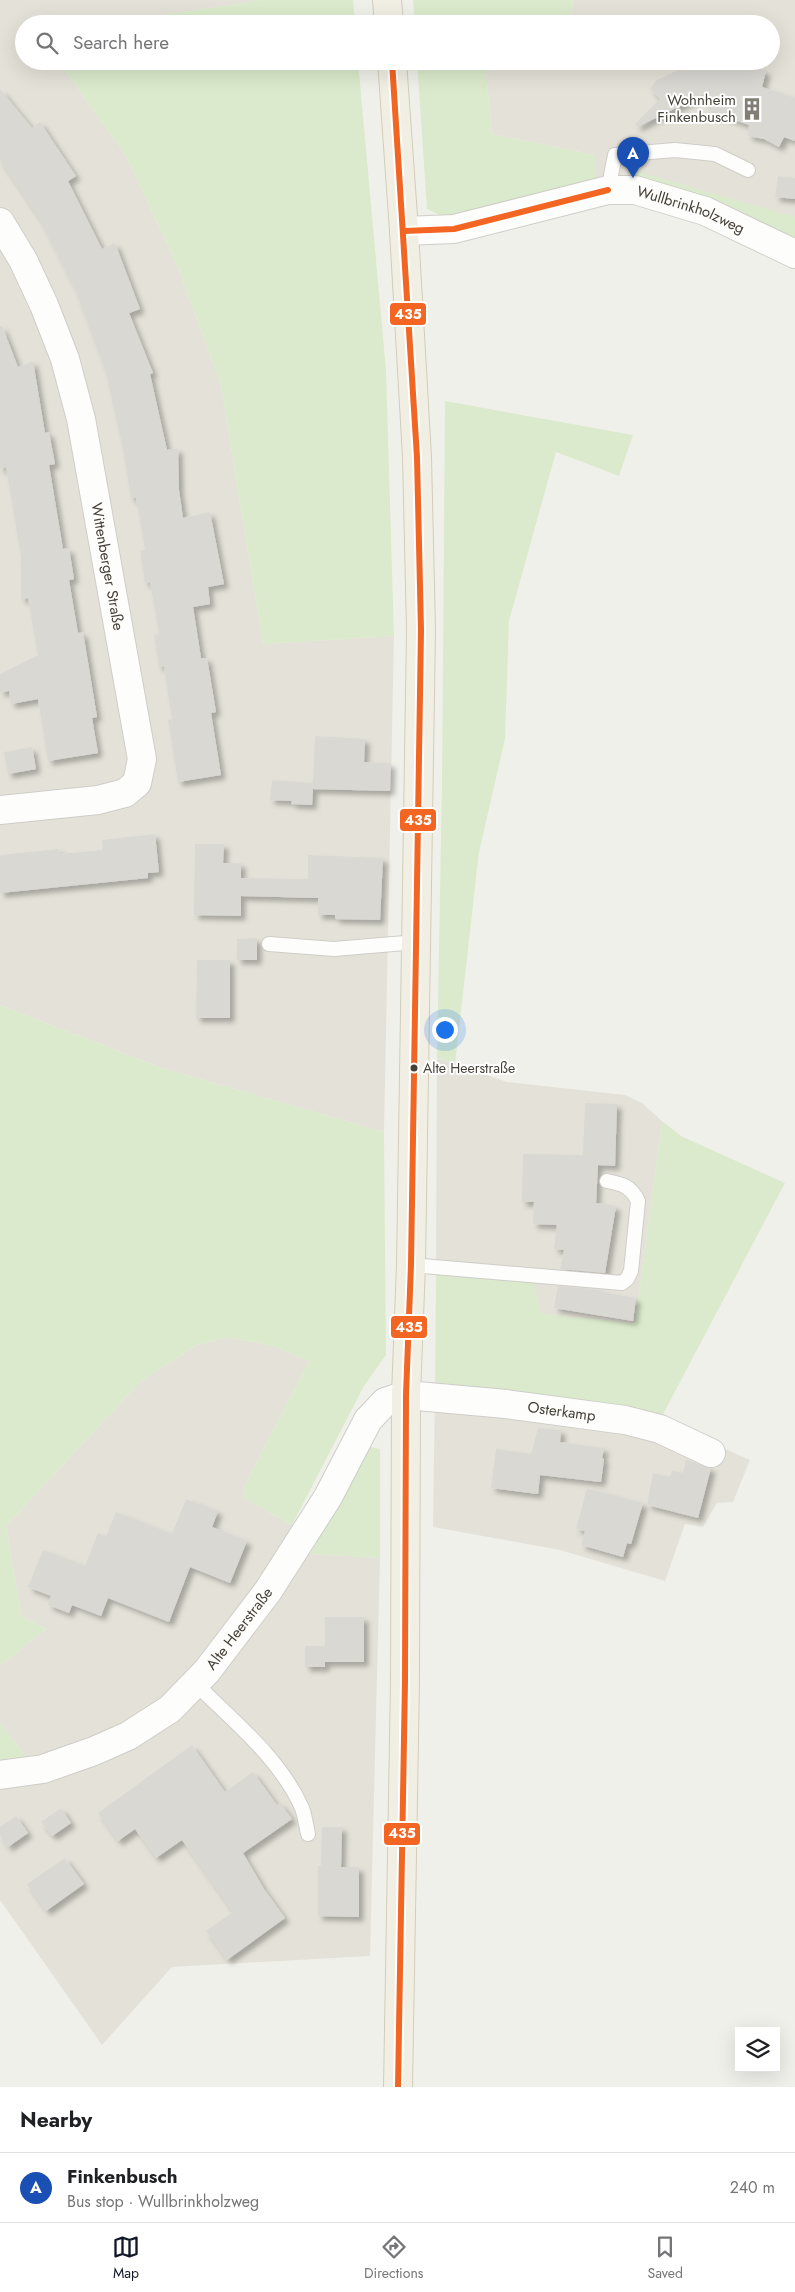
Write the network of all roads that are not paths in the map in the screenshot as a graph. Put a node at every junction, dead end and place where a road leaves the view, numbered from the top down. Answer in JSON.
{"nodes":[{"id":1,"x":387,"y":0,"type":"edge"},
{"id":2,"x":388,"y":15,"type":"edge"},
{"id":3,"x":393,"y":70,"type":"edge"},
{"id":4,"x":748,"y":170,"type":"dead end"},
{"id":5,"x":608,"y":190,"type":"junction"},
{"id":6,"x":0,"y":222,"type":"edge"},
{"id":7,"x":404,"y":231,"type":"junction"},
{"id":8,"x":795,"y":254,"type":"edge"},
{"id":9,"x":0,"y":810,"type":"edge"},
{"id":10,"x":417,"y":942,"type":"junction"},
{"id":11,"x":269,"y":944,"type":"dead end"},
{"id":12,"x":607,"y":1181,"type":"dead end"},
{"id":13,"x":411,"y":1265,"type":"junction"},
{"id":14,"x":406,"y":1395,"type":"junction"},
{"id":15,"x":711,"y":1453,"type":"dead end"},
{"id":16,"x":195,"y":1683,"type":"junction"},
{"id":17,"x":0,"y":1775,"type":"edge"},
{"id":18,"x":308,"y":1834,"type":"dead end"},
{"id":19,"x":398,"y":2087,"type":"edge"}],
"edges":[{"from":1,"to":2,"type":"main road"},
{"from":3,"to":7,"type":"main road"},
{"from":4,"to":5,"type":"lane"},
{"from":5,"to":7,"type":"street","name":"Wullbrinkholzweg"},
{"from":5,"to":8,"type":"street","name":"Wullbrinkholzweg"},
{"from":6,"to":9,"type":"street","name":"Wittenberger Straße"},
{"from":7,"to":10,"type":"main road"},
{"from":10,"to":11,"type":"lane"},
{"from":10,"to":13,"type":"main road"},
{"from":12,"to":13,"type":"lane"},
{"from":13,"to":14,"type":"main road"},
{"from":14,"to":15,"type":"street","name":"Osterkamp"},
{"from":14,"to":16,"type":"street","name":"Alte Heerstraße"},
{"from":14,"to":19,"type":"main road"},
{"from":16,"to":17,"type":"street","name":"Alte Heerstraße"},
{"from":16,"to":18,"type":"lane"}]}
